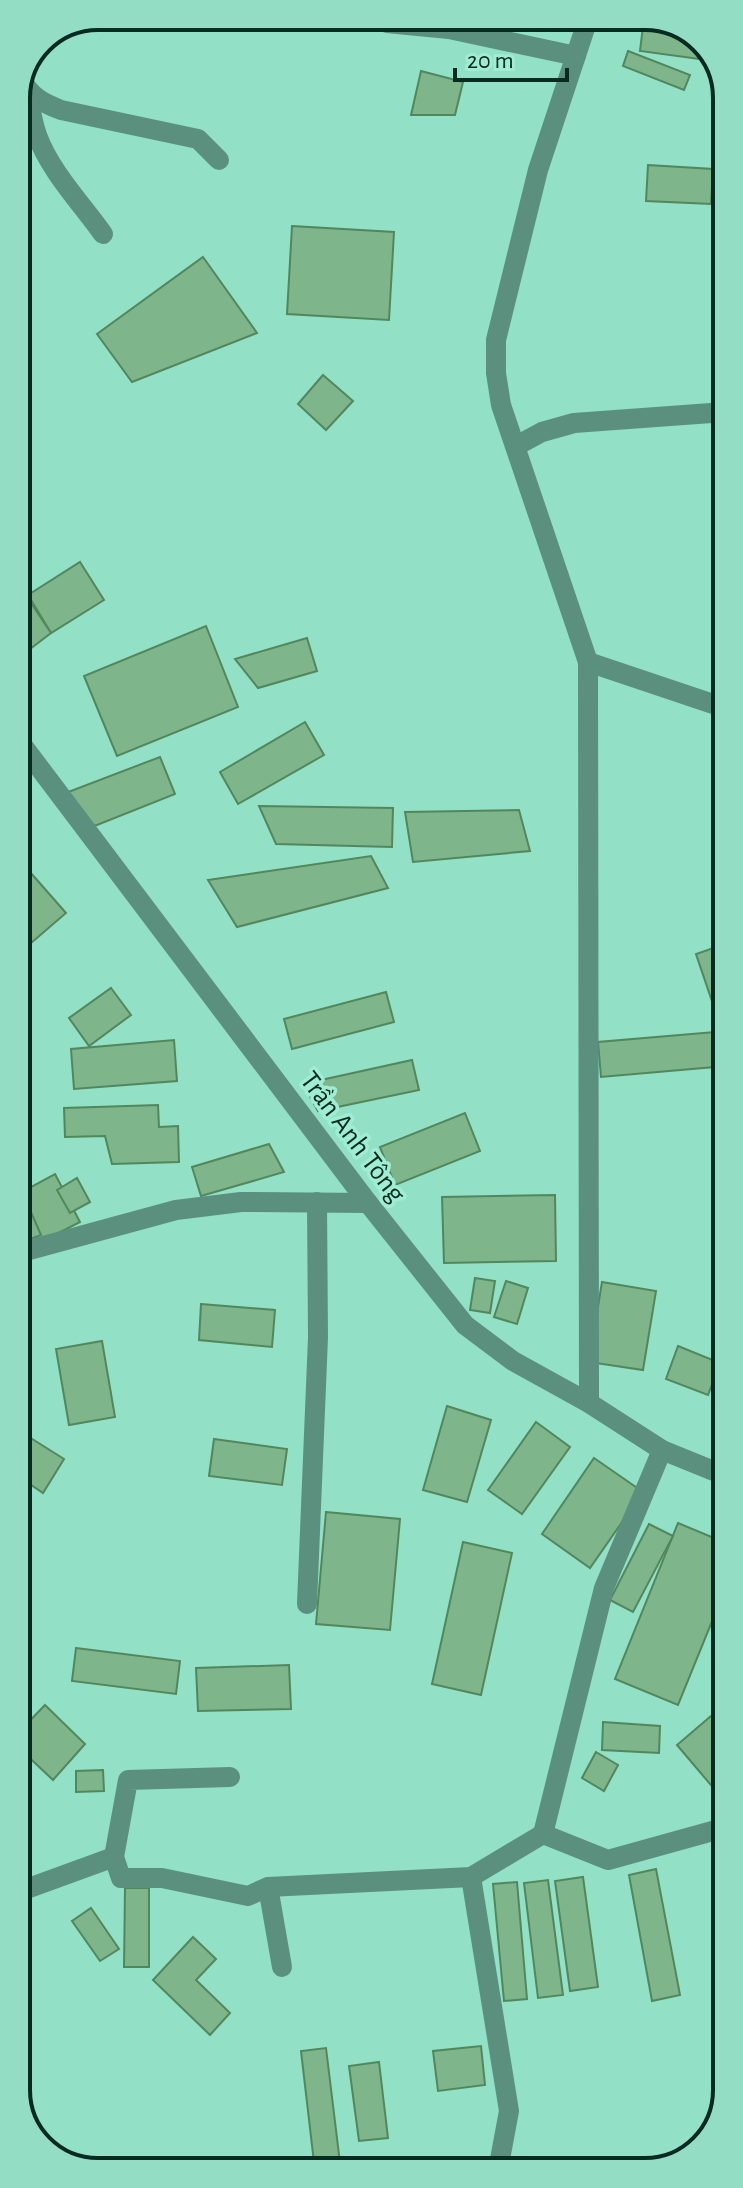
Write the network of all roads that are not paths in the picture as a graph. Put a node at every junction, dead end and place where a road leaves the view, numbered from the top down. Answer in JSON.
{"nodes":[{"id":1,"x":454,"y":30,"type":"edge"},
{"id":2,"x":584,"y":30,"type":"edge"},
{"id":3,"x":576,"y":56,"type":"junction"},
{"id":4,"x":30,"y":92,"type":"edge"},
{"id":5,"x":30,"y":109,"type":"edge"},
{"id":6,"x":219,"y":160,"type":"dead end"},
{"id":7,"x":103,"y":234,"type":"dead end"},
{"id":8,"x":713,"y":413,"type":"edge"},
{"id":9,"x":516,"y":446,"type":"junction"},
{"id":10,"x":588,"y":662,"type":"junction"},
{"id":11,"x":713,"y":704,"type":"edge"},
{"id":12,"x":30,"y":755,"type":"edge"},
{"id":13,"x":317,"y":1202,"type":"junction"},
{"id":14,"x":368,"y":1203,"type":"junction"},
{"id":15,"x":30,"y":1250,"type":"edge"},
{"id":16,"x":589,"y":1403,"type":"junction"},
{"id":17,"x":662,"y":1450,"type":"junction"},
{"id":18,"x":713,"y":1471,"type":"edge"},
{"id":19,"x":307,"y":1604,"type":"dead end"},
{"id":20,"x":230,"y":1777,"type":"dead end"},
{"id":21,"x":713,"y":1831,"type":"edge"},
{"id":22,"x":543,"y":1834,"type":"junction"},
{"id":23,"x":114,"y":1857,"type":"junction"},
{"id":24,"x":471,"y":1877,"type":"junction"},
{"id":25,"x":268,"y":1887,"type":"junction"},
{"id":26,"x":30,"y":1888,"type":"edge"},
{"id":27,"x":282,"y":1967,"type":"dead end"},
{"id":28,"x":500,"y":2158,"type":"edge"}],
"edges":[{"from":1,"to":3,"type":"street"},
{"from":2,"to":3,"type":"street"},
{"from":3,"to":9,"type":"street"},
{"from":4,"to":6,"type":"street"},
{"from":5,"to":7,"type":"street"},
{"from":8,"to":9,"type":"street"},
{"from":9,"to":10,"type":"street"},
{"from":10,"to":11,"type":"street"},
{"from":10,"to":16,"type":"street"},
{"from":12,"to":14,"type":"street","name":"Trần Anh Tông"},
{"from":13,"to":14,"type":"street"},
{"from":13,"to":15,"type":"street"},
{"from":13,"to":19,"type":"street"},
{"from":14,"to":16,"type":"street","name":"Trần Anh Tông"},
{"from":16,"to":17,"type":"street","name":"Trần Anh Tông"},
{"from":17,"to":18,"type":"street","name":"Trần Anh Tông"},
{"from":17,"to":22,"type":"street"},
{"from":20,"to":23,"type":"street"},
{"from":21,"to":22,"type":"street"},
{"from":22,"to":24,"type":"street"},
{"from":23,"to":25,"type":"street"},
{"from":23,"to":26,"type":"street"},
{"from":24,"to":25,"type":"street"},
{"from":24,"to":28,"type":"street"},
{"from":25,"to":27,"type":"street"}]}
